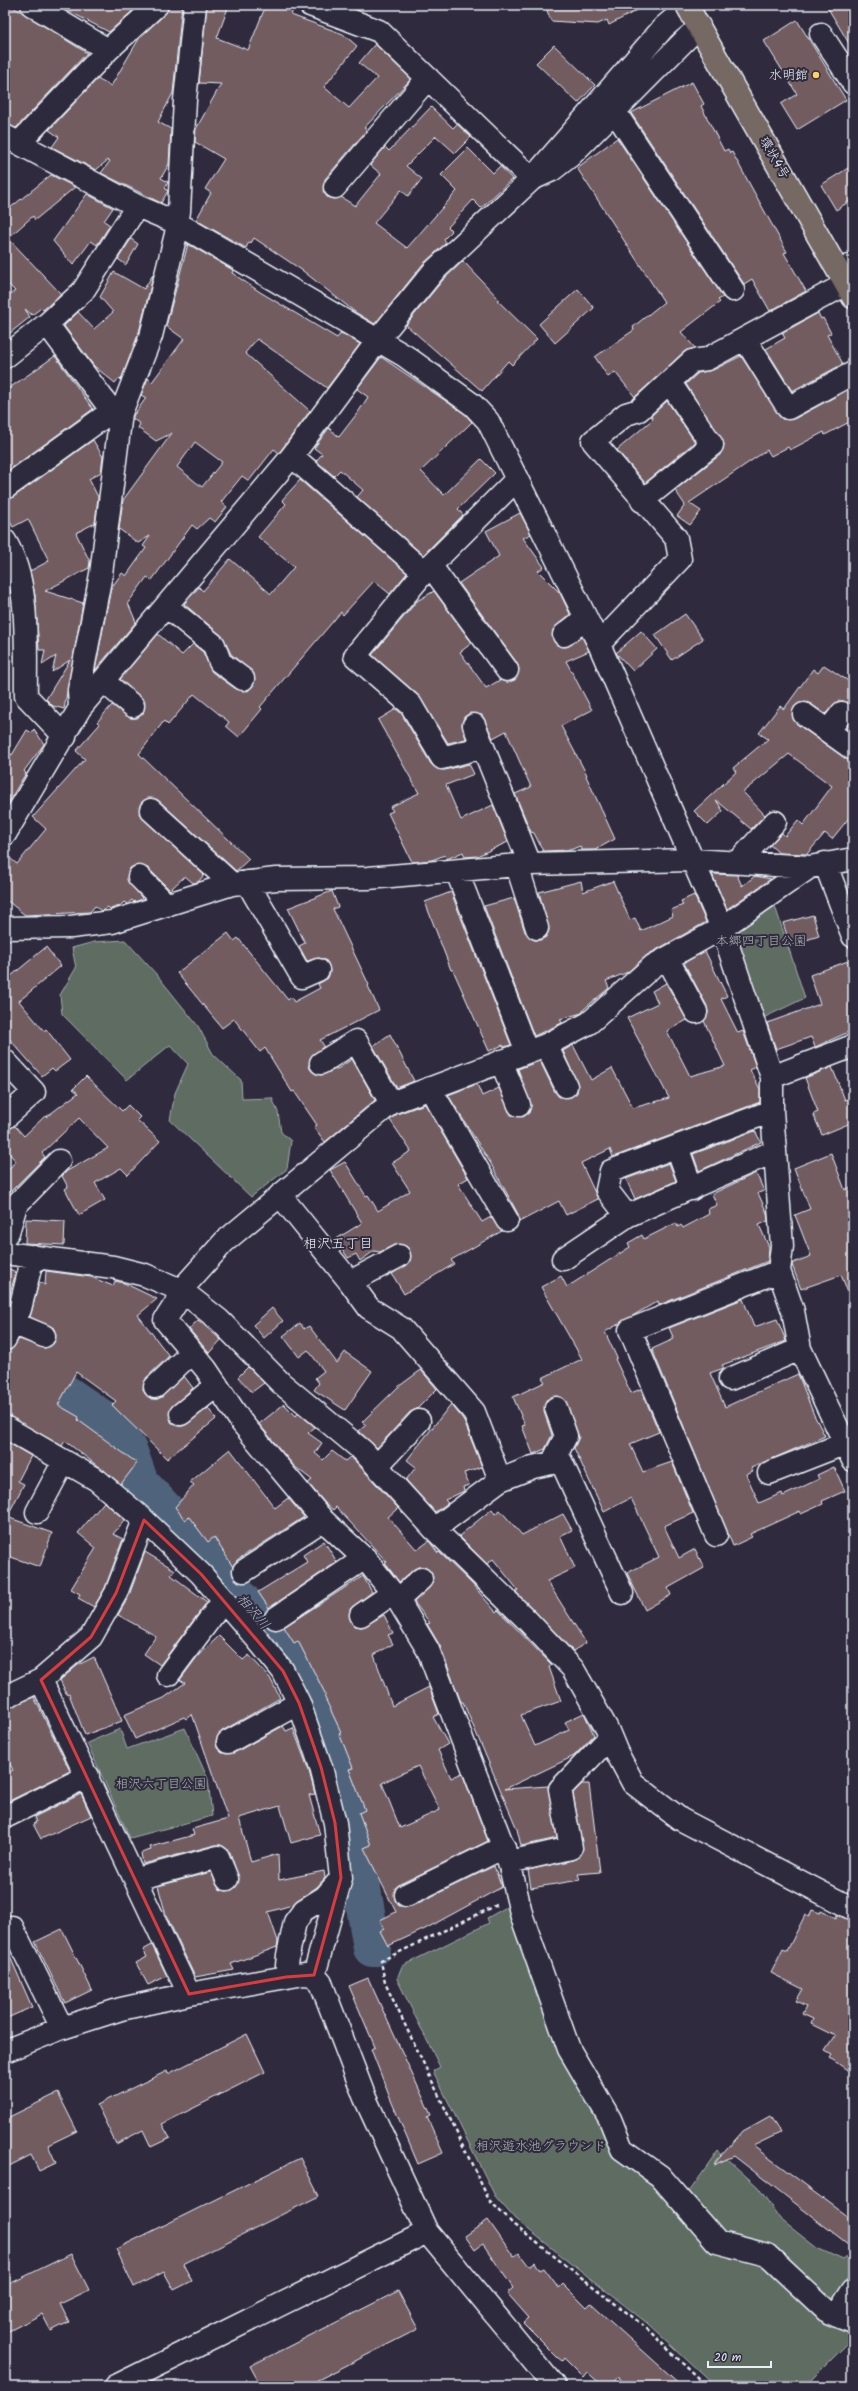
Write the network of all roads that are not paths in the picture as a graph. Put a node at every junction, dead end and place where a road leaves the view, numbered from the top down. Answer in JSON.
{"nodes":[{"id":1,"x":32,"y":5,"type":"edge"},
{"id":2,"x":157,"y":5,"type":"edge"},
{"id":3,"x":195,"y":5,"type":"edge"},
{"id":4,"x":310,"y":5,"type":"edge"},
{"id":5,"x":693,"y":14,"type":"edge"},
{"id":6,"x":821,"y":34,"type":"dead end"},
{"id":7,"x":108,"y":50,"type":"junction"},
{"id":8,"x":428,"y":78,"type":"junction"},
{"id":9,"x":853,"y":83,"type":"edge"},
{"id":10,"x":615,"y":112,"type":"junction"},
{"id":11,"x":12,"y":139,"type":"edge"},
{"id":12,"x":532,"y":179,"type":"junction"},
{"id":13,"x":335,"y":187,"type":"dead end"},
{"id":14,"x":137,"y":206,"type":"junction"},
{"id":15,"x":177,"y":223,"type":"junction"},
{"id":16,"x":848,"y":280,"type":"edge"},
{"id":17,"x":733,"y":290,"type":"dead end"},
{"id":18,"x":47,"y":324,"type":"junction"},
{"id":19,"x":745,"y":339,"type":"junction"},
{"id":20,"x":378,"y":340,"type":"junction"},
{"id":21,"x":5,"y":357,"type":"edge"},
{"id":22,"x":853,"y":372,"type":"edge"},
{"id":23,"x":670,"y":383,"type":"junction"},
{"id":24,"x":116,"y":412,"type":"junction"},
{"id":25,"x":292,"y":456,"type":"junction"},
{"id":26,"x":517,"y":479,"type":"junction"},
{"id":27,"x":5,"y":488,"type":"edge"},
{"id":28,"x":642,"y":500,"type":"junction"},
{"id":29,"x":5,"y":541,"type":"edge"},
{"id":30,"x":427,"y":569,"type":"junction"},
{"id":31,"x":166,"y":606,"type":"junction"},
{"id":32,"x":586,"y":618,"type":"junction"},
{"id":33,"x":564,"y":635,"type":"dead end"},
{"id":34,"x":599,"y":644,"type":"junction"},
{"id":35,"x":507,"y":670,"type":"dead end"},
{"id":36,"x":243,"y":679,"type":"dead end"},
{"id":37,"x":103,"y":681,"type":"junction"},
{"id":38,"x":133,"y":706,"type":"dead end"},
{"id":39,"x":80,"y":708,"type":"junction"},
{"id":40,"x":842,"y":713,"type":"dead end"},
{"id":41,"x":804,"y":714,"type":"dead end"},
{"id":42,"x":474,"y":725,"type":"dead end"},
{"id":43,"x":828,"y":731,"type":"junction"},
{"id":44,"x":65,"y":737,"type":"junction"},
{"id":45,"x":482,"y":747,"type":"junction"},
{"id":46,"x":853,"y":750,"type":"edge"},
{"id":47,"x":151,"y":810,"type":"dead end"},
{"id":48,"x":775,"y":822,"type":"dead end"},
{"id":49,"x":5,"y":834,"type":"edge"},
{"id":50,"x":853,"y":846,"type":"edge"},
{"id":51,"x":691,"y":860,"type":"junction"},
{"id":52,"x":738,"y":862,"type":"junction"},
{"id":53,"x":831,"y":862,"type":"edge"},
{"id":54,"x":523,"y":865,"type":"junction"},
{"id":55,"x":457,"y":872,"type":"junction"},
{"id":56,"x":139,"y":878,"type":"dead end"},
{"id":57,"x":240,"y":883,"type":"junction"},
{"id":58,"x":167,"y":904,"type":"junction"},
{"id":59,"x":5,"y":928,"type":"edge"},
{"id":60,"x":537,"y":928,"type":"dead end"},
{"id":61,"x":722,"y":928,"type":"junction"},
{"id":62,"x":853,"y":936,"type":"edge"},
{"id":63,"x":667,"y":958,"type":"junction"},
{"id":64,"x":303,"y":977,"type":"dead end"},
{"id":65,"x":696,"y":1012,"type":"dead end"},
{"id":66,"x":853,"y":1046,"type":"edge"},
{"id":67,"x":536,"y":1049,"type":"junction"},
{"id":68,"x":5,"y":1060,"type":"edge"},
{"id":69,"x":501,"y":1061,"type":"junction"},
{"id":70,"x":321,"y":1063,"type":"dead end"},
{"id":71,"x":772,"y":1077,"type":"junction"},
{"id":72,"x":566,"y":1086,"type":"dead end"},
{"id":73,"x":430,"y":1088,"type":"junction"},
{"id":74,"x":391,"y":1103,"type":"junction"},
{"id":75,"x":519,"y":1104,"type":"dead end"},
{"id":76,"x":772,"y":1111,"type":"junction"},
{"id":77,"x":5,"y":1118,"type":"edge"},
{"id":78,"x":677,"y":1147,"type":"junction"},
{"id":79,"x":775,"y":1151,"type":"junction"},
{"id":80,"x":58,"y":1161,"type":"dead end"},
{"id":81,"x":692,"y":1189,"type":"junction"},
{"id":82,"x":280,"y":1195,"type":"junction"},
{"id":83,"x":627,"y":1216,"type":"junction"},
{"id":84,"x":507,"y":1220,"type":"dead end"},
{"id":85,"x":5,"y":1236,"type":"edge"},
{"id":86,"x":5,"y":1252,"type":"edge"},
{"id":87,"x":33,"y":1256,"type":"junction"},
{"id":88,"x":398,"y":1256,"type":"dead end"},
{"id":89,"x":563,"y":1259,"type":"dead end"},
{"id":90,"x":779,"y":1272,"type":"junction"},
{"id":91,"x":350,"y":1282,"type":"junction"},
{"id":92,"x":180,"y":1290,"type":"junction"},
{"id":93,"x":9,"y":1331,"type":"edge"},
{"id":94,"x":44,"y":1336,"type":"dead end"},
{"id":95,"x":800,"y":1349,"type":"junction"},
{"id":96,"x":192,"y":1353,"type":"junction"},
{"id":97,"x":730,"y":1379,"type":"dead end"},
{"id":98,"x":217,"y":1385,"type":"junction"},
{"id":99,"x":155,"y":1386,"type":"dead end"},
{"id":100,"x":556,"y":1408,"type":"dead end"},
{"id":101,"x":181,"y":1414,"type":"dead end"},
{"id":102,"x":419,"y":1421,"type":"dead end"},
{"id":103,"x":5,"y":1427,"type":"edge"},
{"id":104,"x":847,"y":1436,"type":"edge"},
{"id":105,"x":64,"y":1461,"type":"junction"},
{"id":106,"x":552,"y":1463,"type":"junction"},
{"id":107,"x":377,"y":1466,"type":"junction"},
{"id":108,"x":769,"y":1473,"type":"dead end"},
{"id":109,"x":500,"y":1480,"type":"junction"},
{"id":110,"x":37,"y":1512,"type":"dead end"},
{"id":111,"x":144,"y":1520,"type":"junction"},
{"id":112,"x":323,"y":1520,"type":"junction"},
{"id":113,"x":434,"y":1529,"type":"junction"},
{"id":114,"x":716,"y":1535,"type":"dead end"},
{"id":115,"x":365,"y":1558,"type":"junction"},
{"id":116,"x":244,"y":1571,"type":"dead end"},
{"id":117,"x":421,"y":1579,"type":"dead end"},
{"id":118,"x":622,"y":1593,"type":"dead end"},
{"id":119,"x":396,"y":1597,"type":"junction"},
{"id":120,"x":224,"y":1600,"type":"junction"},
{"id":121,"x":360,"y":1615,"type":"dead end"},
{"id":122,"x":276,"y":1618,"type":"dead end"},
{"id":123,"x":168,"y":1675,"type":"dead end"},
{"id":124,"x":41,"y":1680,"type":"junction"},
{"id":125,"x":5,"y":1697,"type":"edge"},
{"id":126,"x":299,"y":1703,"type":"junction"},
{"id":127,"x":610,"y":1737,"type":"junction"},
{"id":128,"x":228,"y":1742,"type":"dead end"},
{"id":129,"x":88,"y":1776,"type":"junction"},
{"id":130,"x":5,"y":1817,"type":"edge"},
{"id":131,"x":507,"y":1855,"type":"junction"},
{"id":132,"x":341,"y":1878,"type":"junction"},
{"id":133,"x":137,"y":1879,"type":"junction"},
{"id":134,"x":227,"y":1879,"type":"dead end"},
{"id":135,"x":406,"y":1895,"type":"dead end"},
{"id":136,"x":853,"y":1908,"type":"edge"},
{"id":137,"x":5,"y":1930,"type":"edge"},
{"id":138,"x":314,"y":1975,"type":"junction"},
{"id":139,"x":286,"y":1976,"type":"junction"},
{"id":140,"x":189,"y":1994,"type":"junction"},
{"id":141,"x":62,"y":2028,"type":"junction"},
{"id":142,"x":5,"y":2051,"type":"edge"},
{"id":143,"x":427,"y":2232,"type":"junction"},
{"id":144,"x":853,"y":2290,"type":"edge"},
{"id":145,"x":844,"y":2319,"type":"edge"},
{"id":146,"x":124,"y":2384,"type":"edge"},
{"id":147,"x":554,"y":2386,"type":"edge"}],
"edges":[{"from":1,"to":7,"type":"street"},
{"from":2,"to":7,"type":"street"},
{"from":3,"to":15,"type":"street"},
{"from":4,"to":8,"type":"street"},
{"from":5,"to":10,"type":"street"},
{"from":5,"to":12,"type":"street"},
{"from":5,"to":16,"type":"main road","name":"環状4号"},
{"from":6,"to":9,"type":"street"},
{"from":7,"to":11,"type":"street"},
{"from":8,"to":12,"type":"street"},
{"from":8,"to":13,"type":"street"},
{"from":10,"to":12,"type":"street"},
{"from":10,"to":17,"type":"street"},
{"from":11,"to":14,"type":"street"},
{"from":12,"to":20,"type":"street"},
{"from":14,"to":15,"type":"street"},
{"from":14,"to":18,"type":"street"},
{"from":15,"to":20,"type":"street"},
{"from":15,"to":24,"type":"street"},
{"from":16,"to":19,"type":"street"},
{"from":18,"to":21,"type":"street"},
{"from":18,"to":24,"type":"street"},
{"from":19,"to":22,"type":"street"},
{"from":19,"to":23,"type":"street"},
{"from":20,"to":25,"type":"street"},
{"from":20,"to":26,"type":"street"},
{"from":23,"to":28,"type":"street"},
{"from":23,"to":28,"type":"street"},
{"from":24,"to":27,"type":"street"},
{"from":24,"to":39,"type":"street"},
{"from":25,"to":30,"type":"street"},
{"from":25,"to":31,"type":"street"},
{"from":26,"to":30,"type":"street"},
{"from":26,"to":32,"type":"street"},
{"from":28,"to":34,"type":"street"},
{"from":29,"to":44,"type":"street"},
{"from":30,"to":35,"type":"street"},
{"from":30,"to":45,"type":"street"},
{"from":31,"to":36,"type":"street"},
{"from":31,"to":37,"type":"street"},
{"from":32,"to":33,"type":"street"},
{"from":32,"to":34,"type":"street"},
{"from":34,"to":51,"type":"street"},
{"from":37,"to":38,"type":"street"},
{"from":37,"to":39,"type":"street"},
{"from":39,"to":44,"type":"street"},
{"from":40,"to":43,"type":"street"},
{"from":41,"to":43,"type":"street"},
{"from":42,"to":45,"type":"street"},
{"from":43,"to":46,"type":"street"},
{"from":44,"to":49,"type":"street"},
{"from":45,"to":54,"type":"street"},
{"from":47,"to":57,"type":"street"},
{"from":48,"to":52,"type":"street"},
{"from":50,"to":53,"type":"street"},
{"from":51,"to":52,"type":"street"},
{"from":51,"to":54,"type":"street"},
{"from":51,"to":61,"type":"street"},
{"from":52,"to":53,"type":"street"},
{"from":53,"to":61,"type":"street"},
{"from":53,"to":62,"type":"street"},
{"from":54,"to":55,"type":"street"},
{"from":54,"to":60,"type":"street"},
{"from":55,"to":57,"type":"street"},
{"from":55,"to":67,"type":"street"},
{"from":56,"to":58,"type":"street"},
{"from":57,"to":58,"type":"street"},
{"from":57,"to":64,"type":"street"},
{"from":58,"to":59,"type":"street"},
{"from":61,"to":63,"type":"street"},
{"from":61,"to":71,"type":"street"},
{"from":63,"to":65,"type":"street"},
{"from":63,"to":67,"type":"street"},
{"from":66,"to":71,"type":"street"},
{"from":67,"to":69,"type":"street"},
{"from":67,"to":72,"type":"street"},
{"from":68,"to":77,"type":"street"},
{"from":69,"to":73,"type":"street"},
{"from":69,"to":75,"type":"street"},
{"from":70,"to":74,"type":"street"},
{"from":71,"to":76,"type":"street"},
{"from":73,"to":74,"type":"street"},
{"from":73,"to":84,"type":"street"},
{"from":74,"to":82,"type":"street"},
{"from":76,"to":78,"type":"street"},
{"from":76,"to":79,"type":"street"},
{"from":78,"to":81,"type":"street"},
{"from":78,"to":83,"type":"street"},
{"from":79,"to":81,"type":"street"},
{"from":79,"to":90,"type":"street"},
{"from":80,"to":85,"type":"street"},
{"from":81,"to":83,"type":"street"},
{"from":82,"to":91,"type":"street"},
{"from":82,"to":92,"type":"street"},
{"from":83,"to":89,"type":"street"},
{"from":86,"to":87,"type":"street"},
{"from":87,"to":92,"type":"street"},
{"from":87,"to":93,"type":"street"},
{"from":88,"to":91,"type":"street"},
{"from":90,"to":95,"type":"street"},
{"from":90,"to":114,"type":"street"},
{"from":91,"to":109,"type":"street"},
{"from":92,"to":96,"type":"street"},
{"from":92,"to":107,"type":"street"},
{"from":93,"to":94,"type":"street"},
{"from":95,"to":97,"type":"street"},
{"from":95,"to":104,"type":"street"},
{"from":96,"to":98,"type":"street"},
{"from":96,"to":99,"type":"street"},
{"from":98,"to":101,"type":"street"},
{"from":98,"to":112,"type":"street"},
{"from":100,"to":106,"type":"street"},
{"from":102,"to":107,"type":"street"},
{"from":103,"to":105,"type":"street"},
{"from":104,"to":108,"type":"street"},
{"from":105,"to":110,"type":"street"},
{"from":105,"to":111,"type":"street"},
{"from":106,"to":109,"type":"street"},
{"from":106,"to":118,"type":"street"},
{"from":107,"to":113,"type":"street"},
{"from":109,"to":113,"type":"street"},
{"from":111,"to":120,"type":"street"},
{"from":111,"to":124,"type":"street"},
{"from":112,"to":115,"type":"street"},
{"from":112,"to":116,"type":"street"},
{"from":113,"to":127,"type":"street"},
{"from":115,"to":119,"type":"street"},
{"from":115,"to":122,"type":"street"},
{"from":117,"to":119,"type":"street"},
{"from":119,"to":121,"type":"street"},
{"from":119,"to":131,"type":"street"},
{"from":120,"to":123,"type":"street"},
{"from":120,"to":126,"type":"street"},
{"from":124,"to":125,"type":"street"},
{"from":124,"to":129,"type":"street"},
{"from":126,"to":128,"type":"street"},
{"from":126,"to":132,"type":"street"},
{"from":127,"to":131,"type":"street"},
{"from":127,"to":136,"type":"street"},
{"from":129,"to":130,"type":"street"},
{"from":129,"to":133,"type":"street"},
{"from":131,"to":135,"type":"street"},
{"from":131,"to":145,"type":"street"},
{"from":132,"to":138,"type":"street"},
{"from":132,"to":139,"type":"street"},
{"from":133,"to":134,"type":"street"},
{"from":133,"to":140,"type":"street"},
{"from":137,"to":141,"type":"street"},
{"from":138,"to":139,"type":"street"},
{"from":138,"to":143,"type":"street"},
{"from":139,"to":140,"type":"street"},
{"from":140,"to":141,"type":"street"},
{"from":141,"to":142,"type":"street"},
{"from":143,"to":146,"type":"street"},
{"from":143,"to":147,"type":"street"},
{"from":144,"to":145,"type":"street"}]}
